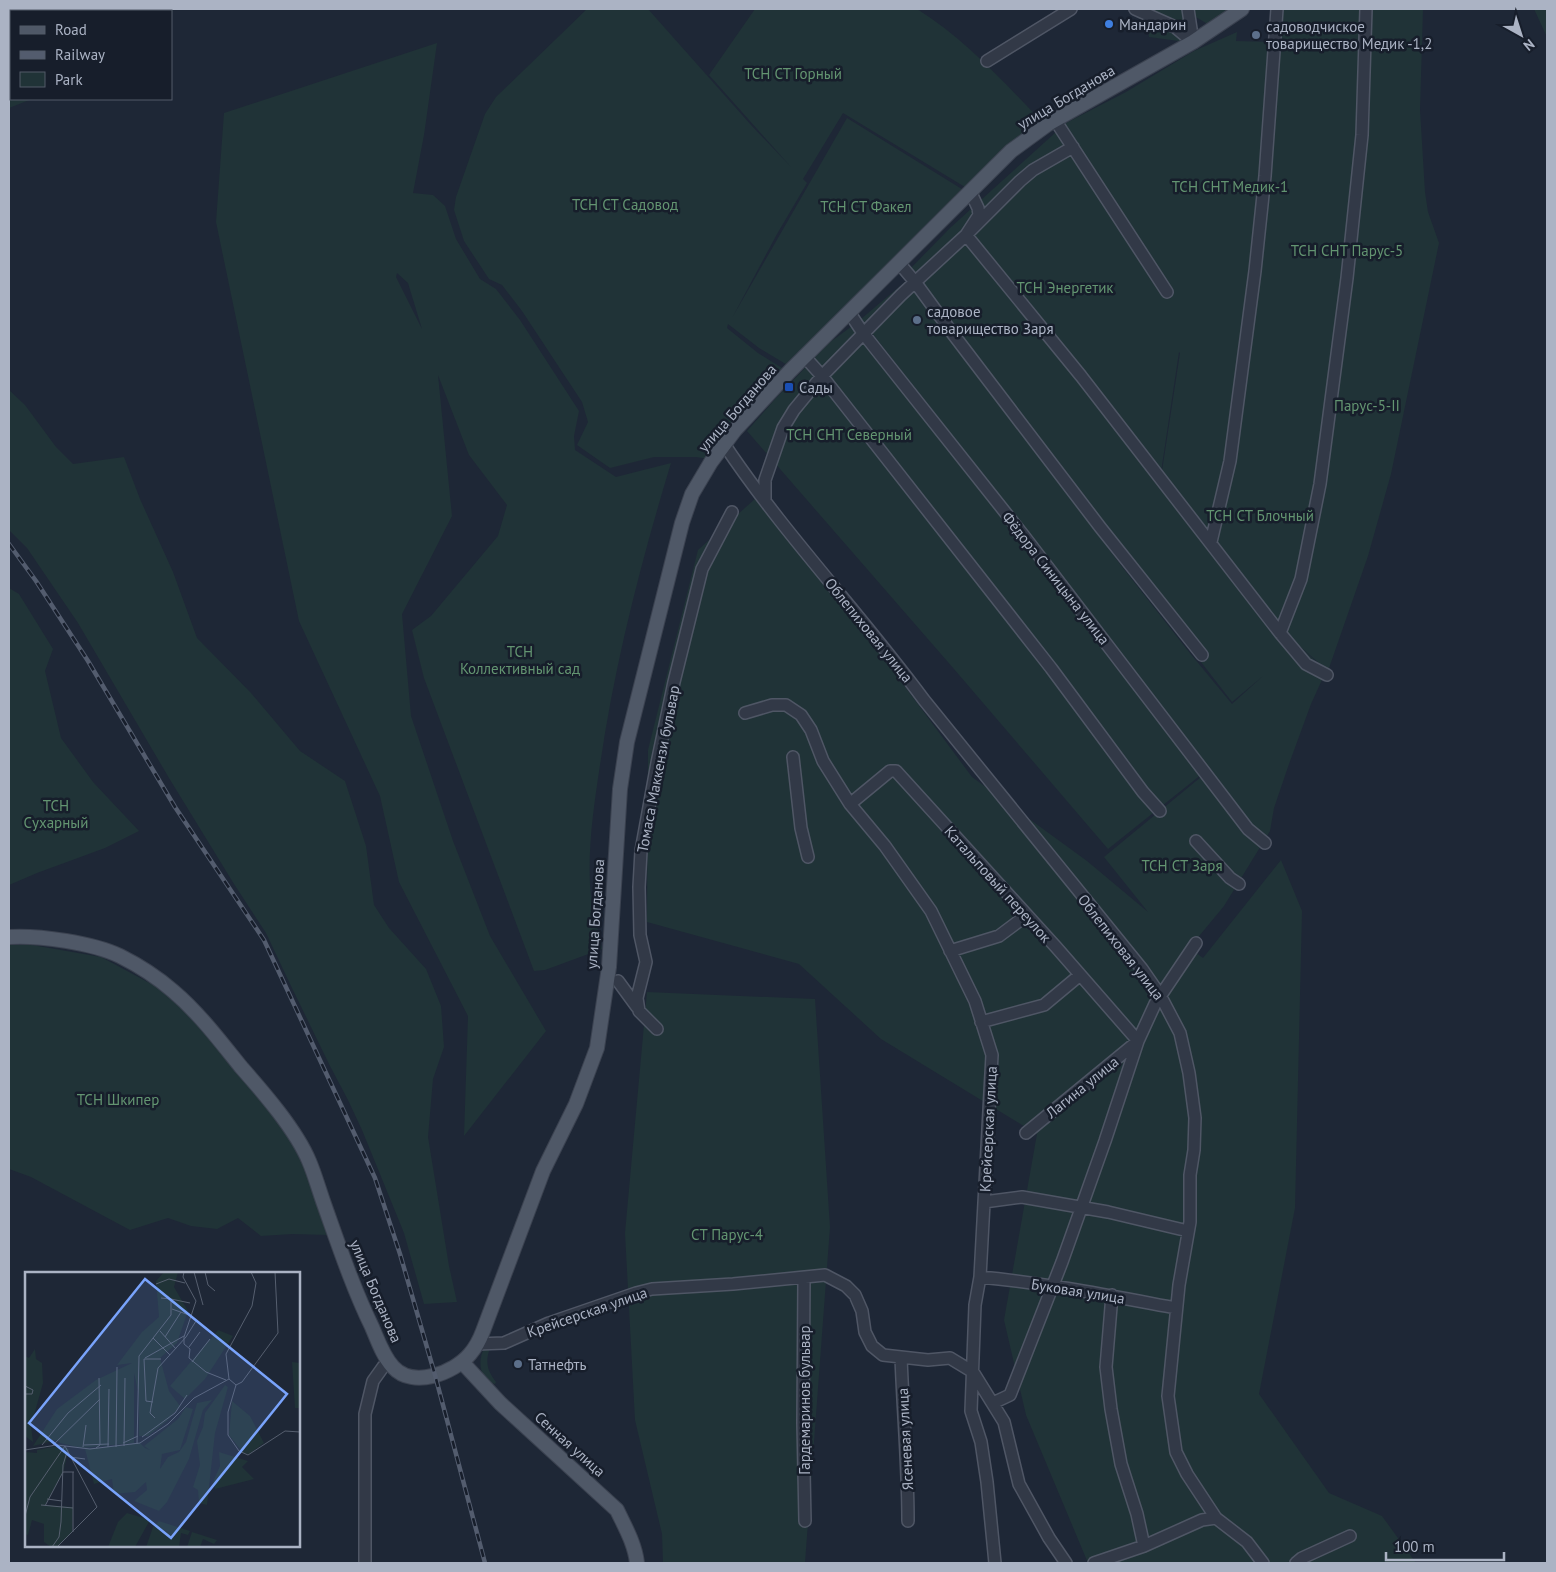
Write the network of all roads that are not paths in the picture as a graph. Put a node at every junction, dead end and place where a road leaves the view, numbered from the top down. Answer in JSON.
{"nodes":[{"id":1,"x":1071,"y":9,"type":"edge"},
{"id":2,"x":1188,"y":9,"type":"edge"},
{"id":3,"x":1242,"y":9,"type":"edge"},
{"id":4,"x":1277,"y":9,"type":"edge"},
{"id":5,"x":1366,"y":9,"type":"edge"},
{"id":6,"x":1140,"y":10,"type":"edge"},
{"id":7,"x":1193,"y":42,"type":"junction"},
{"id":8,"x":987,"y":60,"type":"dead end"},
{"id":9,"x":1055,"y":120,"type":"junction"},
{"id":10,"x":1073,"y":148,"type":"junction"},
{"id":11,"x":970,"y":191,"type":"junction"},
{"id":12,"x":966,"y":235,"type":"junction"},
{"id":13,"x":899,"y":263,"type":"junction"},
{"id":14,"x":915,"y":282,"type":"junction"},
{"id":15,"x":1167,"y":292,"type":"dead end"},
{"id":16,"x":849,"y":312,"type":"junction"},
{"id":17,"x":863,"y":333,"type":"junction"},
{"id":18,"x":804,"y":356,"type":"junction"},
{"id":19,"x":822,"y":376,"type":"junction"},
{"id":20,"x":724,"y":444,"type":"junction"},
{"id":21,"x":765,"y":501,"type":"junction"},
{"id":22,"x":732,"y":512,"type":"dead end"},
{"id":23,"x":1211,"y":542,"type":"junction"},
{"id":24,"x":1280,"y":633,"type":"junction"},
{"id":25,"x":1202,"y":655,"type":"dead end"},
{"id":26,"x":1327,"y":675,"type":"dead end"},
{"id":27,"x":745,"y":713,"type":"dead end"},
{"id":28,"x":793,"y":757,"type":"dead end"},
{"id":29,"x":850,"y":804,"type":"junction"},
{"id":30,"x":1160,"y":812,"type":"dead end"},
{"id":31,"x":1196,"y":841,"type":"dead end"},
{"id":32,"x":1265,"y":843,"type":"dead end"},
{"id":33,"x":808,"y":857,"type":"dead end"},
{"id":34,"x":1239,"y":884,"type":"dead end"},
{"id":35,"x":1027,"y":915,"type":"junction"},
{"id":36,"x":9,"y":937,"type":"edge"},
{"id":37,"x":1196,"y":943,"type":"dead end"},
{"id":38,"x":950,"y":951,"type":"junction"},
{"id":39,"x":1080,"y":975,"type":"junction"},
{"id":40,"x":618,"y":981,"type":"dead end"},
{"id":41,"x":1160,"y":995,"type":"junction"},
{"id":42,"x":639,"y":1011,"type":"junction"},
{"id":43,"x":981,"y":1022,"type":"junction"},
{"id":44,"x":657,"y":1029,"type":"dead end"},
{"id":45,"x":1138,"y":1041,"type":"junction"},
{"id":46,"x":1026,"y":1133,"type":"dead end"},
{"id":47,"x":984,"y":1202,"type":"junction"},
{"id":48,"x":1081,"y":1207,"type":"junction"},
{"id":49,"x":1188,"y":1231,"type":"junction"},
{"id":50,"x":980,"y":1277,"type":"junction"},
{"id":51,"x":804,"y":1278,"type":"junction"},
{"id":52,"x":1052,"y":1286,"type":"junction"},
{"id":53,"x":1112,"y":1295,"type":"junction"},
{"id":54,"x":1176,"y":1308,"type":"junction"},
{"id":55,"x":477,"y":1344,"type":"junction"},
{"id":56,"x":901,"y":1358,"type":"junction"},
{"id":57,"x":389,"y":1362,"type":"junction"},
{"id":58,"x":462,"y":1362,"type":"junction"},
{"id":59,"x":973,"y":1372,"type":"junction"},
{"id":60,"x":993,"y":1403,"type":"junction"},
{"id":61,"x":1216,"y":1518,"type":"junction"},
{"id":62,"x":805,"y":1521,"type":"dead end"},
{"id":63,"x":908,"y":1521,"type":"dead end"},
{"id":64,"x":1350,"y":1536,"type":"dead end"},
{"id":65,"x":1144,"y":1546,"type":"junction"},
{"id":66,"x":365,"y":1563,"type":"edge"},
{"id":67,"x":637,"y":1563,"type":"edge"},
{"id":68,"x":995,"y":1563,"type":"edge"},
{"id":69,"x":1066,"y":1563,"type":"edge"},
{"id":70,"x":1094,"y":1563,"type":"edge"},
{"id":71,"x":1263,"y":1563,"type":"edge"},
{"id":72,"x":1296,"y":1563,"type":"edge"}],
"edges":[{"from":1,"to":8,"type":"street"},
{"from":2,"to":7,"type":"street"},
{"from":3,"to":7,"type":"main road","name":"улица Богданова"},
{"from":4,"to":23,"type":"street"},
{"from":5,"to":24,"type":"street"},
{"from":6,"to":7,"type":"street"},
{"from":7,"to":9,"type":"main road","name":"улица Богданова"},
{"from":9,"to":10,"type":"street"},
{"from":9,"to":11,"type":"main road","name":"улица Богданова"},
{"from":10,"to":12,"type":"street"},
{"from":10,"to":15,"type":"street"},
{"from":11,"to":12,"type":"street"},
{"from":11,"to":13,"type":"main road","name":"улица Богданова"},
{"from":12,"to":14,"type":"street"},
{"from":12,"to":23,"type":"street"},
{"from":13,"to":14,"type":"street"},
{"from":13,"to":16,"type":"main road","name":"улица Богданова"},
{"from":14,"to":17,"type":"street"},
{"from":14,"to":25,"type":"street"},
{"from":16,"to":17,"type":"street","name":"Фёдора Синицына улица"},
{"from":16,"to":18,"type":"main road","name":"улица Богданова"},
{"from":17,"to":19,"type":"street"},
{"from":17,"to":32,"type":"street","name":"Фёдора Синицына улица"},
{"from":18,"to":19,"type":"street"},
{"from":18,"to":20,"type":"main road","name":"улица Богданова"},
{"from":19,"to":21,"type":"street"},
{"from":19,"to":30,"type":"street"},
{"from":20,"to":21,"type":"street","name":"Облепиховая улица"},
{"from":20,"to":55,"type":"main road","name":"улица Богданова"},
{"from":21,"to":41,"type":"street","name":"Облепиховая улица"},
{"from":22,"to":42,"type":"street","name":"Томаса Маккензи бульвар"},
{"from":23,"to":24,"type":"street"},
{"from":24,"to":26,"type":"street"},
{"from":27,"to":29,"type":"street","name":"Крейсерская улица"},
{"from":28,"to":33,"type":"street"},
{"from":29,"to":35,"type":"street","name":"Катальповый переулок"},
{"from":29,"to":38,"type":"street","name":"Крейсерская улица"},
{"from":31,"to":34,"type":"street"},
{"from":35,"to":38,"type":"street"},
{"from":35,"to":39,"type":"street","name":"Катальповый переулок"},
{"from":36,"to":57,"type":"main road","name":"улица Богданова"},
{"from":37,"to":41,"type":"street"},
{"from":38,"to":43,"type":"street","name":"Крейсерская улица"},
{"from":39,"to":43,"type":"street"},
{"from":39,"to":45,"type":"street","name":"Катальповый переулок"},
{"from":40,"to":42,"type":"street"},
{"from":41,"to":45,"type":"street"},
{"from":41,"to":49,"type":"street","name":"Облепиховая улица"},
{"from":42,"to":44,"type":"street"},
{"from":43,"to":47,"type":"street","name":"Крейсерская улица"},
{"from":45,"to":46,"type":"street","name":"Лагина улица"},
{"from":45,"to":48,"type":"street"},
{"from":47,"to":48,"type":"street"},
{"from":47,"to":50,"type":"street","name":"Крейсерская улица"},
{"from":48,"to":49,"type":"street"},
{"from":48,"to":52,"type":"street"},
{"from":49,"to":54,"type":"street","name":"Облепиховая улица"},
{"from":50,"to":52,"type":"street","name":"Буковая улица"},
{"from":50,"to":59,"type":"street","name":"Крейсерская улица"},
{"from":51,"to":55,"type":"street","name":"Крейсерская улица"},
{"from":51,"to":56,"type":"street","name":"Крейсерская улица"},
{"from":51,"to":62,"type":"street","name":"Гардемаринов бульвар"},
{"from":52,"to":53,"type":"street","name":"Буковая улица"},
{"from":52,"to":60,"type":"street"},
{"from":53,"to":54,"type":"street","name":"Буковая улица"},
{"from":53,"to":65,"type":"street"},
{"from":54,"to":61,"type":"street","name":"Облепиховая улица"},
{"from":55,"to":58,"type":"main road","name":"улица Богданова"},
{"from":56,"to":59,"type":"street","name":"Крейсерская улица"},
{"from":56,"to":63,"type":"street","name":"Ясеневая улица"},
{"from":57,"to":58,"type":"main road","name":"улица Богданова"},
{"from":57,"to":66,"type":"street"},
{"from":58,"to":67,"type":"main road","name":"Сенная улица"},
{"from":59,"to":60,"type":"street"},
{"from":59,"to":68,"type":"street","name":"Крейсерская улица"},
{"from":60,"to":69,"type":"street"},
{"from":61,"to":65,"type":"street"},
{"from":61,"to":71,"type":"street","name":"Облепиховая улица"},
{"from":64,"to":72,"type":"street"},
{"from":65,"to":70,"type":"street"}]}
